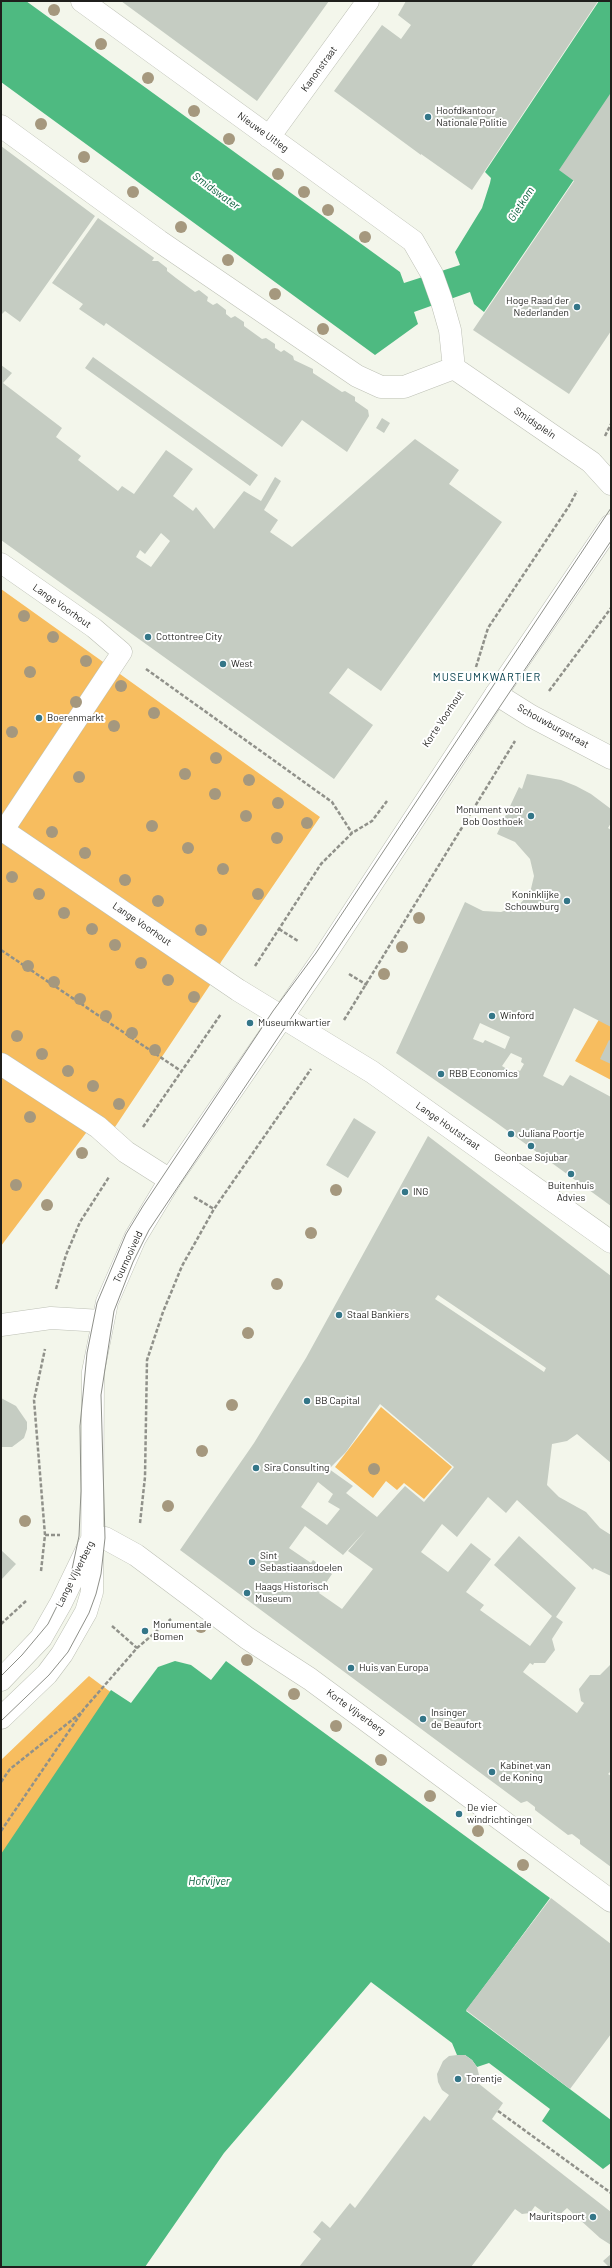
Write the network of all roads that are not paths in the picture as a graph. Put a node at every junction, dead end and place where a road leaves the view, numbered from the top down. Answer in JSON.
{"nodes":[{"id":1,"x":82,"y":1,"type":"edge"},
{"id":2,"x":368,"y":1,"type":"edge"},
{"id":3,"x":1,"y":126,"type":"edge"},
{"id":4,"x":269,"y":137,"type":"junction"},
{"id":5,"x":454,"y":368,"type":"junction"},
{"id":6,"x":611,"y":484,"type":"edge"},
{"id":7,"x":611,"y":525,"type":"edge"},
{"id":8,"x":1,"y":563,"type":"edge"},
{"id":9,"x":496,"y":694,"type":"junction"},
{"id":10,"x":611,"y":758,"type":"edge"},
{"id":11,"x":2,"y":829,"type":"edge"},
{"id":12,"x":282,"y":1016,"type":"junction"},
{"id":13,"x":1,"y":1064,"type":"edge"},
{"id":14,"x":170,"y":1180,"type":"junction"},
{"id":15,"x":611,"y":1242,"type":"edge"},
{"id":16,"x":102,"y":1321,"type":"junction"},
{"id":17,"x":1,"y":1325,"type":"edge"},
{"id":18,"x":93,"y":1537,"type":"junction"},
{"id":19,"x":1,"y":1680,"type":"edge"},
{"id":20,"x":1,"y":1718,"type":"edge"},
{"id":21,"x":611,"y":1901,"type":"edge"}],
"edges":[{"from":1,"to":4,"type":"street","name":"Nieuwe Uitleg"},
{"from":2,"to":4,"type":"street","name":"Kanonstraat"},
{"from":3,"to":5,"type":"street"},
{"from":4,"to":5,"type":"street","name":"Nieuwe Uitleg"},
{"from":5,"to":6,"type":"street","name":"Smidsplein"},
{"from":7,"to":9,"type":"street"},
{"from":8,"to":11,"type":"lane","name":"Lange Voorhout"},
{"from":9,"to":10,"type":"street","name":"Schouwburgstraat"},
{"from":9,"to":12,"type":"street"},
{"from":11,"to":12,"type":"street","name":"Lange Voorhout"},
{"from":12,"to":14,"type":"street","name":"Tournooiveld"},
{"from":12,"to":15,"type":"street","name":"Lange Houtstraat"},
{"from":13,"to":14,"type":"street"},
{"from":14,"to":16,"type":"street","name":"Tournooiveld"},
{"from":16,"to":17,"type":"street"},
{"from":16,"to":18,"type":"street","name":"Tournooiveld"},
{"from":18,"to":19,"type":"street","name":"Lange Vijverberg"},
{"from":18,"to":20,"type":"street","name":"Lange Vijverberg"},
{"from":18,"to":21,"type":"street","name":"Korte Vijverberg"}]}
